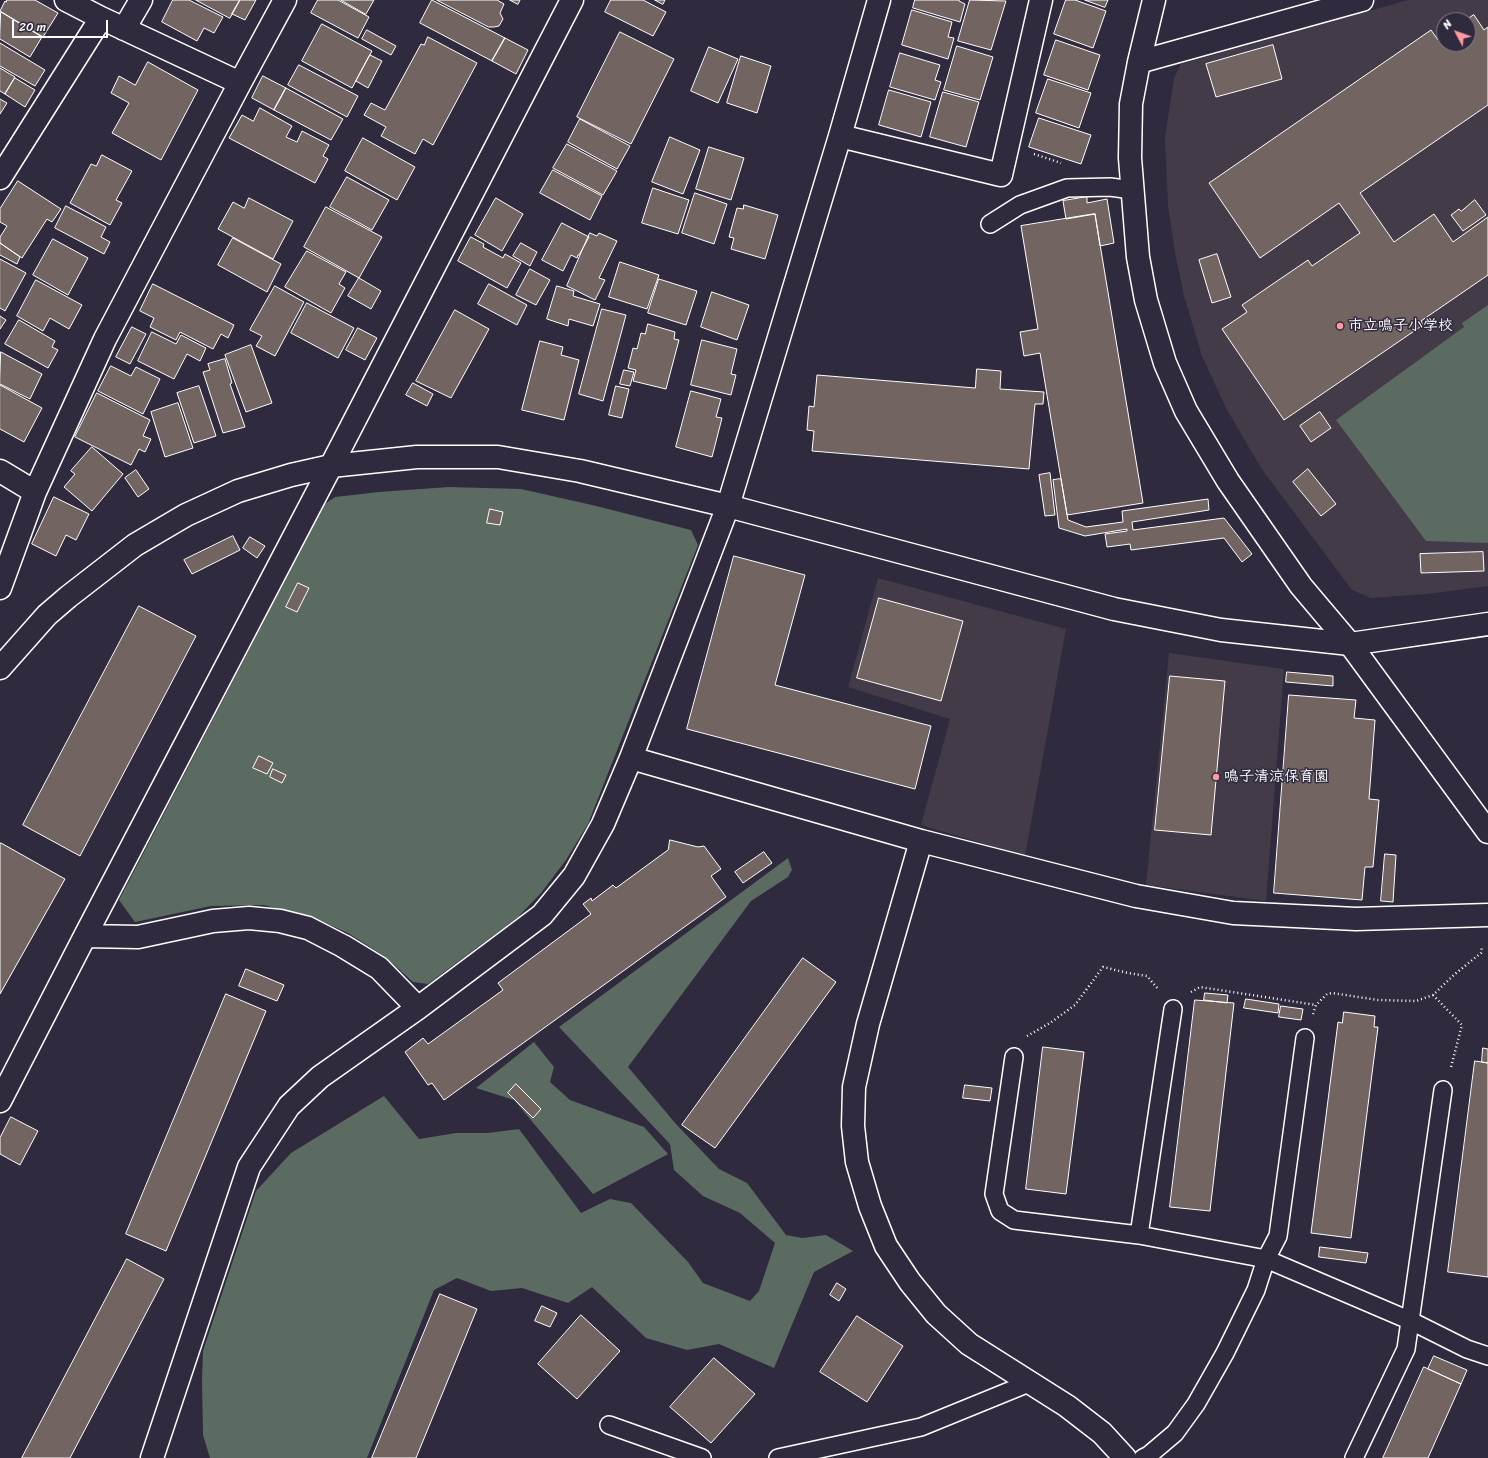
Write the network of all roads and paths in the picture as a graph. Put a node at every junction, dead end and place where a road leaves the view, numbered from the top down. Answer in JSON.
{"nodes":[{"id":1,"x":66,"y":0,"type":"edge"},
{"id":2,"x":142,"y":0,"type":"edge"},
{"id":3,"x":285,"y":0,"type":"edge"},
{"id":4,"x":572,"y":0,"type":"edge"},
{"id":5,"x":879,"y":0,"type":"edge"},
{"id":6,"x":1041,"y":0,"type":"edge"},
{"id":7,"x":1154,"y":0,"type":"edge"},
{"id":8,"x":1362,"y":0,"type":"edge"},
{"id":9,"x":101,"y":18,"type":"junction"},
{"id":10,"x":124,"y":29,"type":"junction"},
{"id":11,"x":1139,"y":62,"type":"junction"},
{"id":12,"x":240,"y":83,"type":"junction"},
{"id":13,"x":840,"y":136,"type":"junction"},
{"id":14,"x":0,"y":178,"type":"edge"},
{"id":15,"x":1132,"y":190,"type":"junction"},
{"id":16,"x":990,"y":224,"type":"dead end"},
{"id":17,"x":331,"y":466,"type":"junction"},
{"id":18,"x":0,"y":470,"type":"edge"},
{"id":19,"x":35,"y":492,"type":"junction"},
{"id":20,"x":728,"y":506,"type":"junction"},
{"id":21,"x":0,"y":588,"type":"edge"},
{"id":22,"x":1488,"y":624,"type":"edge"},
{"id":23,"x":1350,"y":644,"type":"junction"},
{"id":24,"x":0,"y":668,"type":"edge"},
{"id":25,"x":631,"y":758,"type":"junction"},
{"id":26,"x":1488,"y":832,"type":"edge"},
{"id":27,"x":922,"y":841,"type":"junction"},
{"id":28,"x":1488,"y":915,"type":"edge"},
{"id":29,"x":85,"y":936,"type":"junction"},
{"id":30,"x":1482,"y":946,"type":"dead end"},
{"id":31,"x":1433,"y":995,"type":"junction"},
{"id":32,"x":418,"y":1008,"type":"junction"},
{"id":33,"x":1173,"y":1009,"type":"dead end"},
{"id":34,"x":1306,"y":1038,"type":"joint"},
{"id":35,"x":1014,"y":1057,"type":"dead end"},
{"id":36,"x":1443,"y":1090,"type":"joint"},
{"id":37,"x":0,"y":1101,"type":"edge"},
{"id":38,"x":1140,"y":1235,"type":"junction"},
{"id":39,"x":1266,"y":1259,"type":"junction"},
{"id":40,"x":1411,"y":1321,"type":"junction"},
{"id":41,"x":1488,"y":1356,"type":"edge"},
{"id":42,"x":1030,"y":1384,"type":"junction"},
{"id":43,"x":609,"y":1426,"type":"dead end"},
{"id":44,"x":152,"y":1458,"type":"edge"},
{"id":45,"x":702,"y":1458,"type":"edge"},
{"id":46,"x":778,"y":1458,"type":"edge"},
{"id":47,"x":1125,"y":1458,"type":"edge"},
{"id":48,"x":1143,"y":1458,"type":"edge"},
{"id":49,"x":1354,"y":1458,"type":"edge"}],
"edges":[{"from":1,"to":9,"type":"street"},
{"from":2,"to":10,"type":"street"},
{"from":3,"to":12,"type":"street"},
{"from":4,"to":17,"type":"street"},
{"from":5,"to":13,"type":"street"},
{"from":6,"to":13,"type":"street"},
{"from":7,"to":11,"type":"street"},
{"from":8,"to":11,"type":"street"},
{"from":9,"to":10,"type":"street"},
{"from":9,"to":14,"type":"street"},
{"from":10,"to":12,"type":"street"},
{"from":11,"to":15,"type":"street"},
{"from":12,"to":19,"type":"street"},
{"from":13,"to":20,"type":"street"},
{"from":15,"to":16,"type":"lane"},
{"from":15,"to":23,"type":"street"},
{"from":17,"to":20,"type":"street"},
{"from":17,"to":24,"type":"street"},
{"from":17,"to":29,"type":"street"},
{"from":18,"to":19,"type":"street"},
{"from":19,"to":21,"type":"street"},
{"from":20,"to":23,"type":"street"},
{"from":20,"to":25,"type":"street"},
{"from":22,"to":23,"type":"street"},
{"from":23,"to":26,"type":"street"},
{"from":25,"to":27,"type":"street"},
{"from":25,"to":32,"type":"street"},
{"from":27,"to":28,"type":"street"},
{"from":27,"to":42,"type":"street"},
{"from":29,"to":32,"type":"street"},
{"from":29,"to":37,"type":"street"},
{"from":30,"to":31,"type":"path"},
{"from":31,"to":34,"type":"path"},
{"from":31,"to":36,"type":"path"},
{"from":32,"to":44,"type":"street"},
{"from":33,"to":38,"type":"lane"},
{"from":34,"to":39,"type":"lane"},
{"from":35,"to":38,"type":"lane"},
{"from":36,"to":40,"type":"lane"},
{"from":38,"to":39,"type":"lane"},
{"from":39,"to":40,"type":"lane"},
{"from":39,"to":48,"type":"lane"},
{"from":40,"to":41,"type":"lane"},
{"from":40,"to":49,"type":"lane"},
{"from":42,"to":46,"type":"lane"},
{"from":42,"to":47,"type":"street"},
{"from":43,"to":45,"type":"lane"}]}
